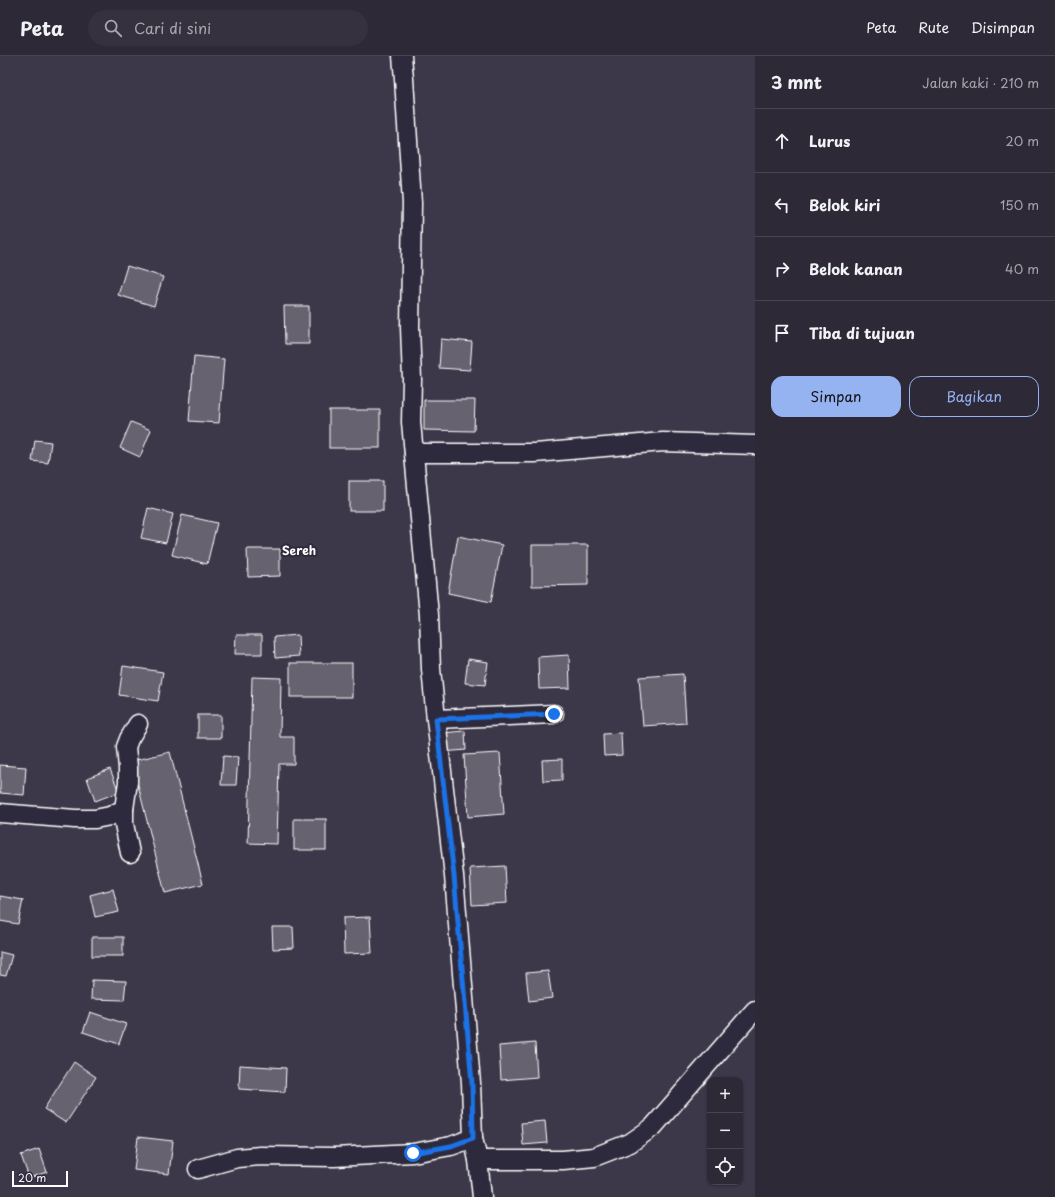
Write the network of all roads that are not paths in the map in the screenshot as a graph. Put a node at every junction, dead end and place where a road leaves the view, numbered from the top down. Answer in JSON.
{"nodes":[{"id":1,"x":402,"y":56,"type":"edge"},
{"id":2,"x":755,"y":445,"type":"edge"},
{"id":3,"x":414,"y":452,"type":"junction"},
{"id":4,"x":554,"y":714,"type":"dead end"},
{"id":5,"x":436,"y":719,"type":"junction"},
{"id":6,"x":138,"y":724,"type":"dead end"},
{"id":7,"x":124,"y":809,"type":"junction"},
{"id":8,"x":0,"y":812,"type":"edge"},
{"id":9,"x":130,"y":853,"type":"dead end"},
{"id":10,"x":755,"y":1010,"type":"edge"},
{"id":11,"x":473,"y":1138,"type":"junction"},
{"id":12,"x":478,"y":1160,"type":"junction"},
{"id":13,"x":198,"y":1168,"type":"dead end"},
{"id":14,"x":482,"y":1197,"type":"edge"}],
"edges":[{"from":1,"to":3,"type":"street"},
{"from":2,"to":3,"type":"street"},
{"from":3,"to":5,"type":"street"},
{"from":4,"to":5,"type":"street"},
{"from":5,"to":11,"type":"street"},
{"from":6,"to":7,"type":"street"},
{"from":7,"to":8,"type":"street"},
{"from":7,"to":9,"type":"street"},
{"from":10,"to":12,"type":"street"},
{"from":11,"to":12,"type":"street"},
{"from":11,"to":13,"type":"street"},
{"from":12,"to":14,"type":"street"}]}
